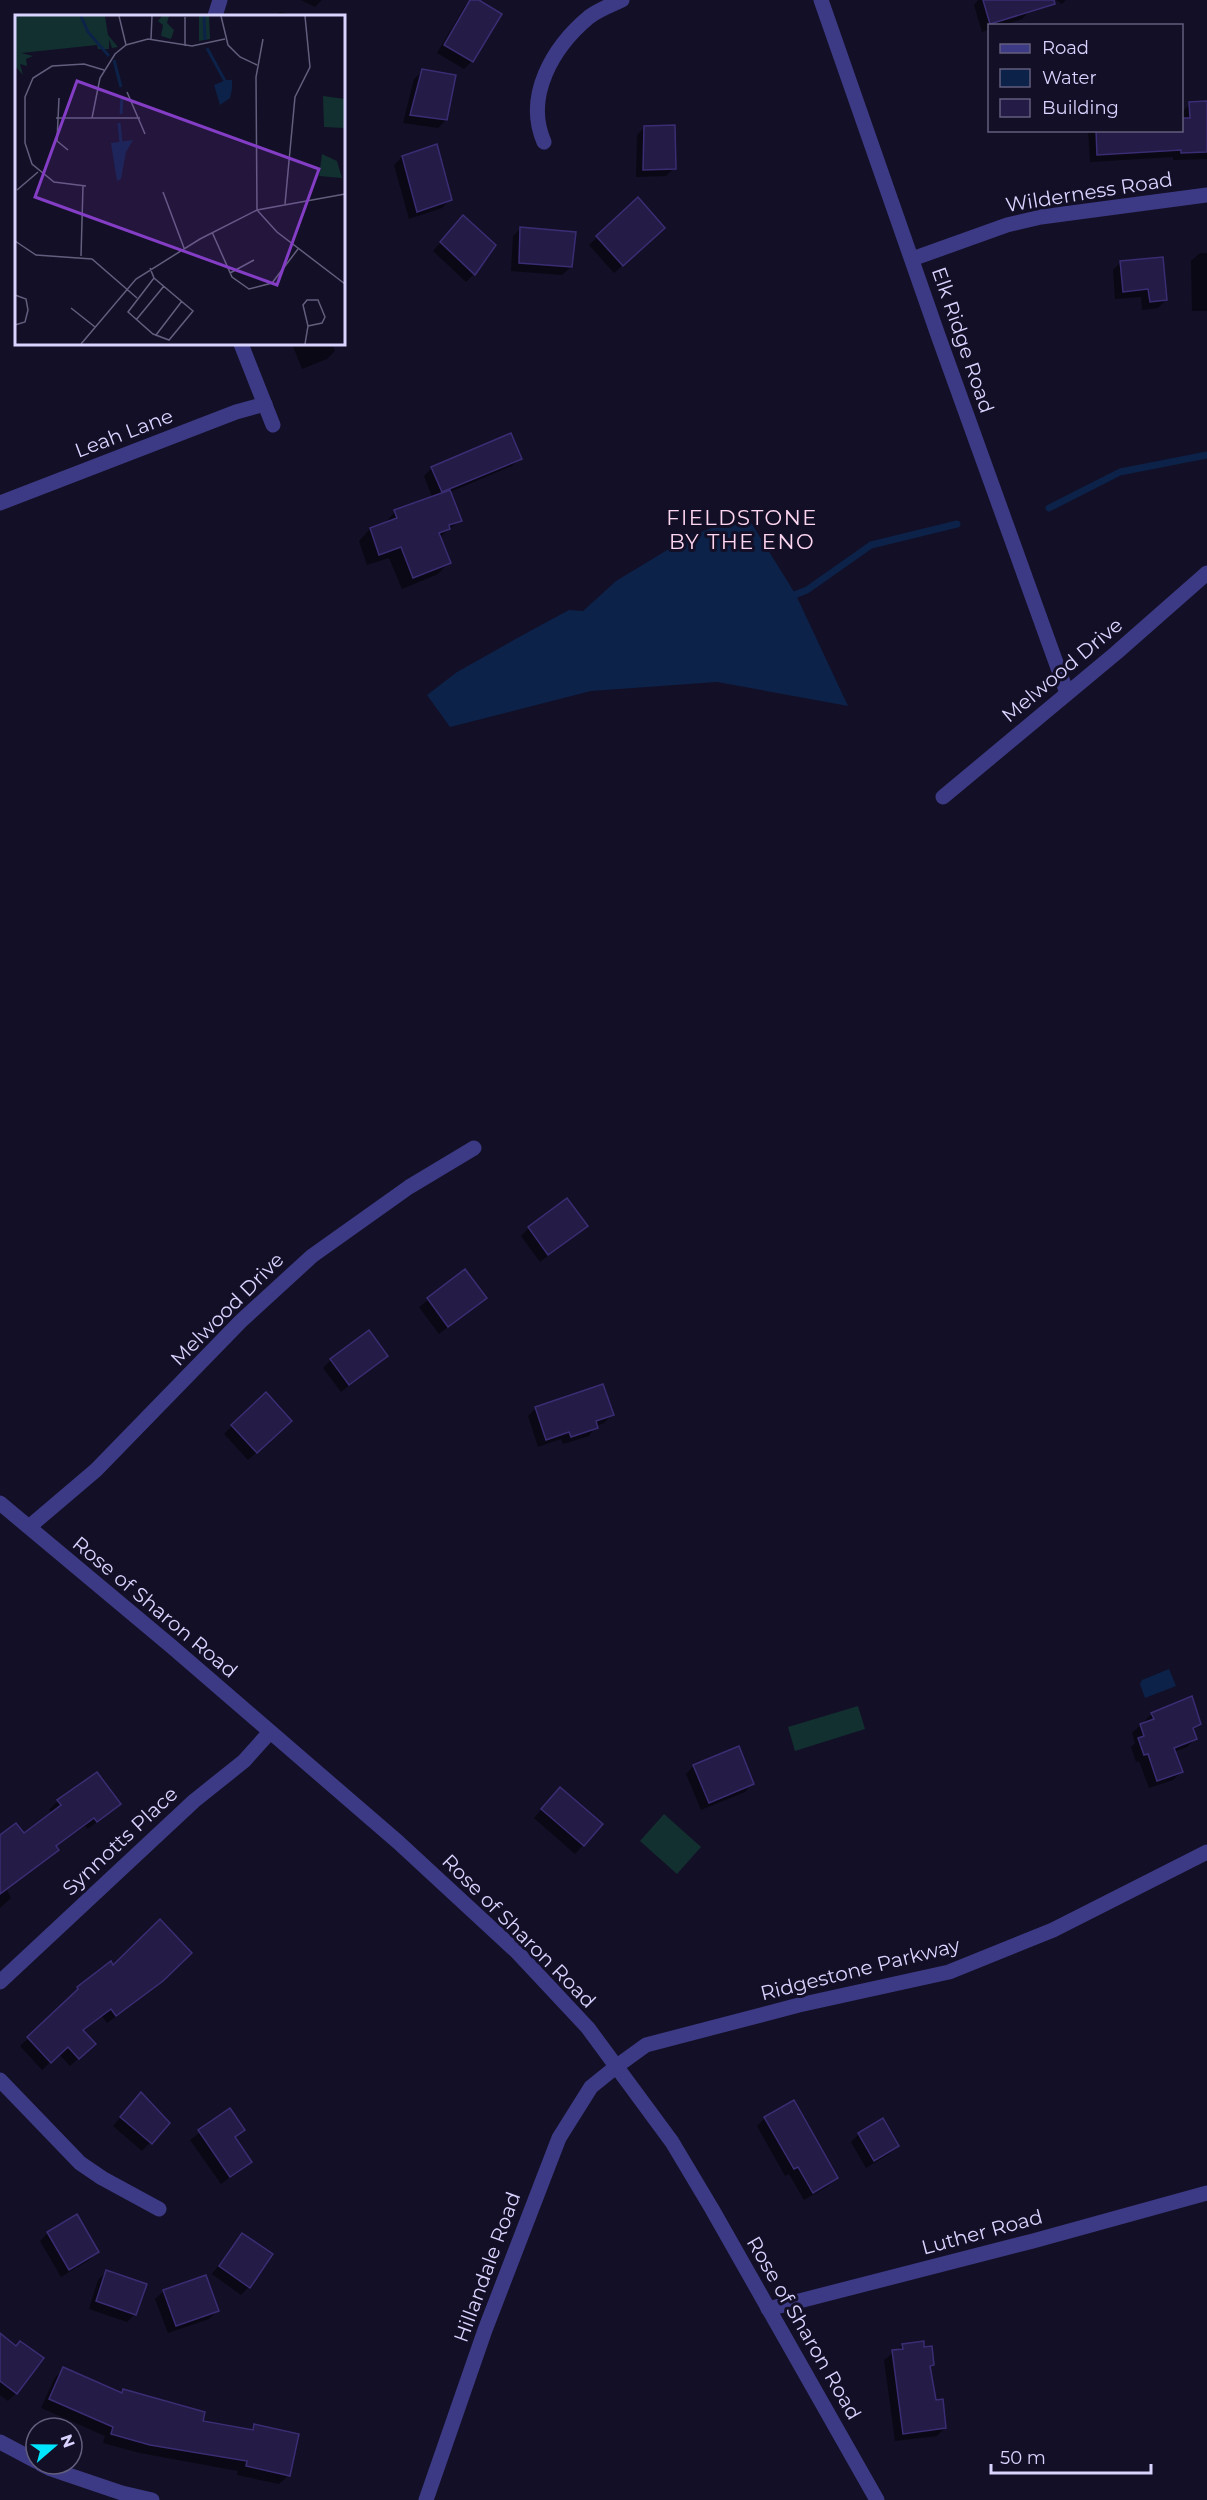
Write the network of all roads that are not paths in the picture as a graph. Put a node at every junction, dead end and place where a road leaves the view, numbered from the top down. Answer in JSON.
{"nodes":[{"id":1,"x":220,"y":0,"type":"edge"},
{"id":2,"x":622,"y":0,"type":"edge"},
{"id":3,"x":821,"y":0,"type":"edge"},
{"id":4,"x":215,"y":15,"type":"edge"},
{"id":5,"x":544,"y":142,"type":"dead end"},
{"id":6,"x":1207,"y":195,"type":"edge"},
{"id":7,"x":912,"y":259,"type":"junction"},
{"id":8,"x":241,"y":345,"type":"edge"},
{"id":9,"x":264,"y":404,"type":"junction"},
{"id":10,"x":273,"y":425,"type":"dead end"},
{"id":11,"x":0,"y":503,"type":"edge"},
{"id":12,"x":1207,"y":573,"type":"edge"},
{"id":13,"x":1067,"y":693,"type":"junction"},
{"id":14,"x":943,"y":796,"type":"dead end"},
{"id":15,"x":474,"y":1148,"type":"dead end"},
{"id":16,"x":0,"y":1503,"type":"edge"},
{"id":17,"x":29,"y":1527,"type":"junction"},
{"id":18,"x":270,"y":1732,"type":"junction"},
{"id":19,"x":1207,"y":1852,"type":"edge"},
{"id":20,"x":0,"y":1982,"type":"edge"},
{"id":21,"x":616,"y":2066,"type":"junction"},
{"id":22,"x":0,"y":2080,"type":"edge"},
{"id":23,"x":1207,"y":2193,"type":"edge"},
{"id":24,"x":159,"y":2209,"type":"dead end"},
{"id":25,"x":768,"y":2309,"type":"junction"},
{"id":26,"x":0,"y":2442,"type":"edge"},
{"id":27,"x":24,"y":2455,"type":"edge"},
{"id":28,"x":72,"y":2476,"type":"edge"},
{"id":29,"x":152,"y":2500,"type":"edge"},
{"id":30,"x":426,"y":2500,"type":"edge"},
{"id":31,"x":877,"y":2500,"type":"edge"}],
"edges":[{"from":1,"to":4,"type":"street"},
{"from":2,"to":5,"type":"street"},
{"from":3,"to":7,"type":"street","name":"Elk Ridge Road"},
{"from":6,"to":7,"type":"street","name":"Wilderness Road"},
{"from":7,"to":13,"type":"street","name":"Elk Ridge Road"},
{"from":8,"to":9,"type":"street"},
{"from":9,"to":10,"type":"street"},
{"from":9,"to":11,"type":"street","name":"Leah Lane"},
{"from":12,"to":13,"type":"street","name":"Melwood Drive"},
{"from":13,"to":14,"type":"street","name":"Melwood Drive"},
{"from":15,"to":17,"type":"street","name":"Melwood Drive"},
{"from":16,"to":17,"type":"street","name":"Rose of Sharon Road"},
{"from":17,"to":18,"type":"street","name":"Rose of Sharon Road"},
{"from":18,"to":20,"type":"street","name":"Synnotts Place"},
{"from":18,"to":21,"type":"street","name":"Rose of Sharon Road"},
{"from":19,"to":21,"type":"street","name":"Ridgestone Parkway"},
{"from":21,"to":25,"type":"street","name":"Rose of Sharon Road"},
{"from":21,"to":30,"type":"street","name":"Hillandale Road"},
{"from":22,"to":24,"type":"street"},
{"from":23,"to":25,"type":"street","name":"Luther Road"},
{"from":25,"to":31,"type":"street","name":"Rose of Sharon Road"},
{"from":26,"to":27,"type":"street"},
{"from":28,"to":29,"type":"street"}]}
